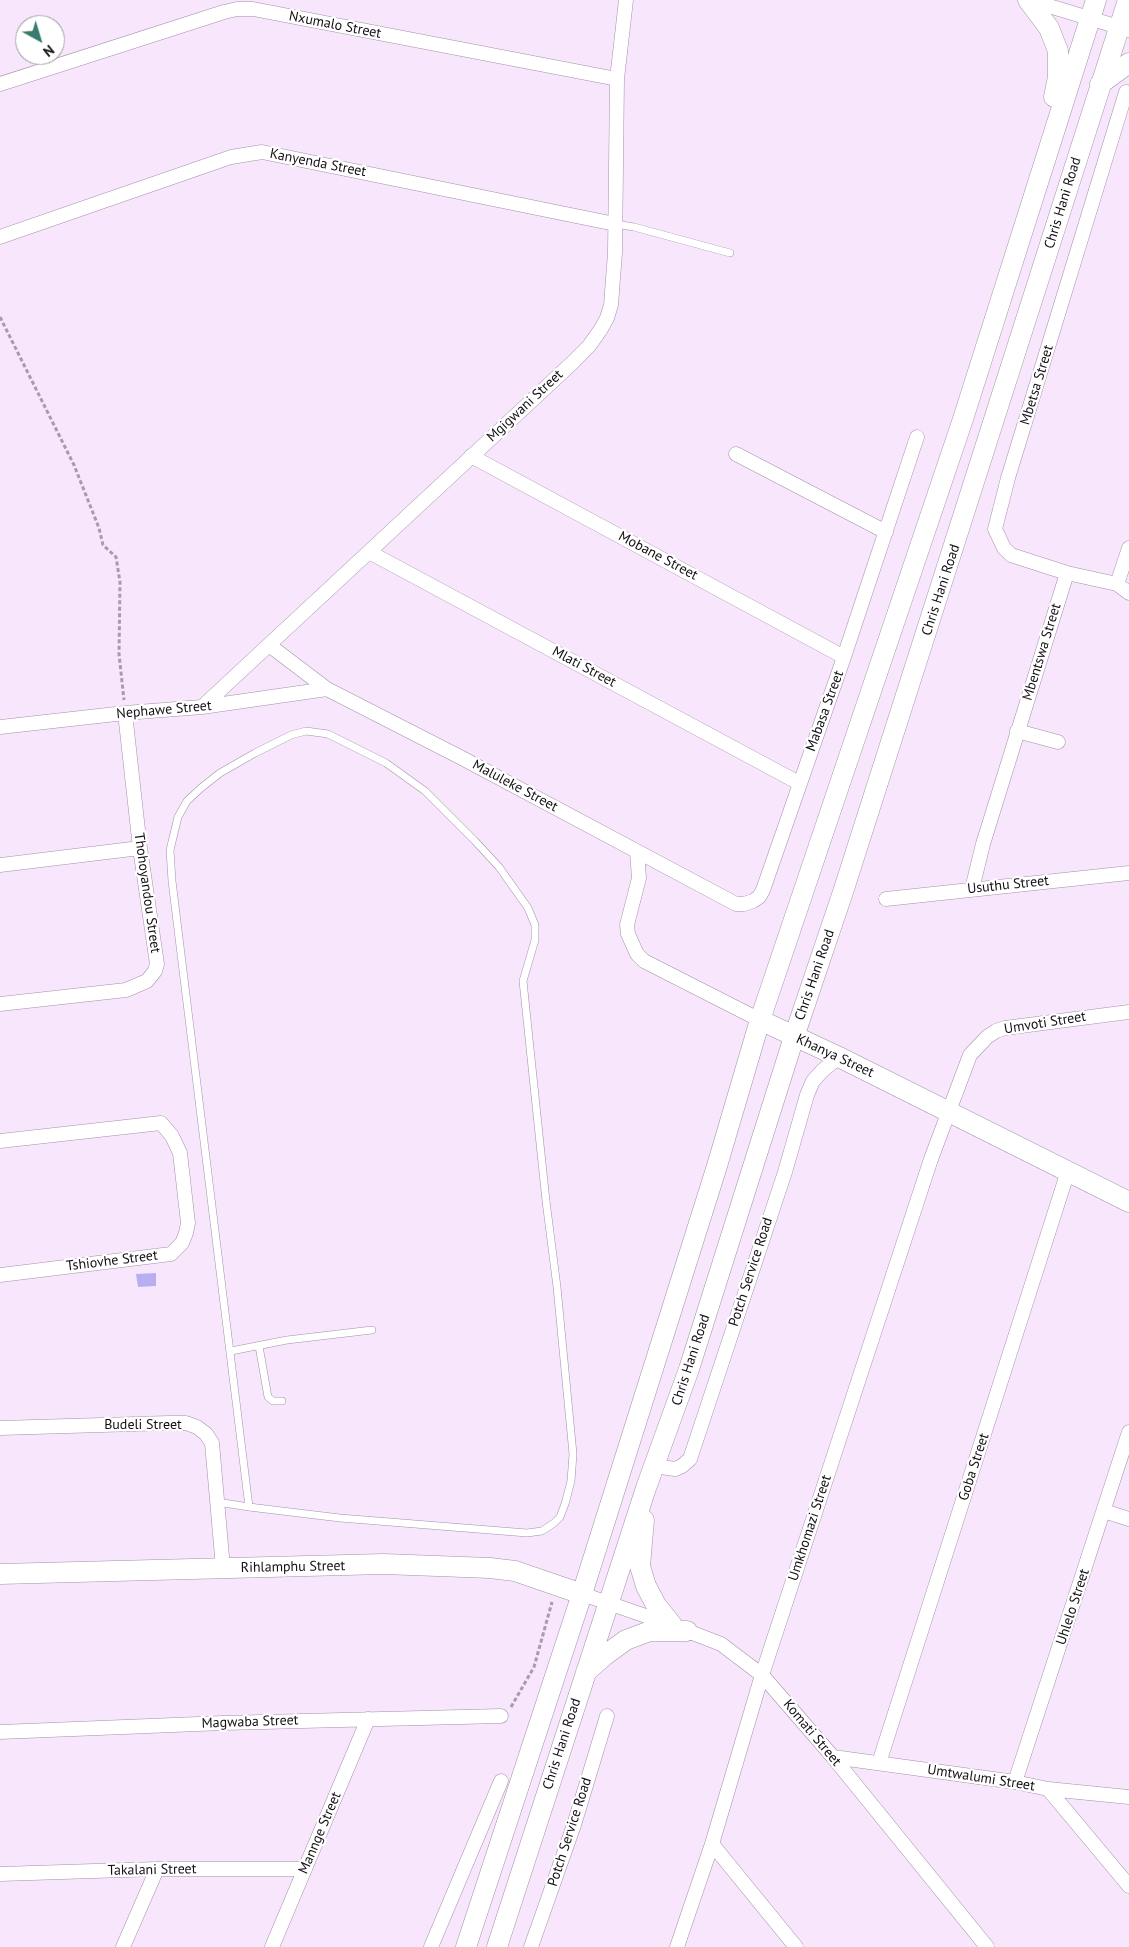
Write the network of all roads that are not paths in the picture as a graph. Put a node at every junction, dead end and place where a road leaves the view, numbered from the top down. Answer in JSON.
{"nodes":[{"id":1,"x":626,"y":0,"type":"edge"},
{"id":2,"x":1029,"y":0,"type":"edge"},
{"id":3,"x":1128,"y":0,"type":"edge"},
{"id":4,"x":1093,"y":9,"type":"edge"},
{"id":5,"x":1124,"y":28,"type":"edge"},
{"id":6,"x":1129,"y":63,"type":"edge"},
{"id":7,"x":617,"y":79,"type":"junction"},
{"id":8,"x":0,"y":84,"type":"edge"},
{"id":9,"x":1100,"y":84,"type":"junction"},
{"id":10,"x":1126,"y":92,"type":"dead end"},
{"id":11,"x":1040,"y":175,"type":"junction"},
{"id":12,"x":615,"y":224,"type":"junction"},
{"id":13,"x":0,"y":237,"type":"edge"},
{"id":14,"x":730,"y":253,"type":"dead end"},
{"id":15,"x":917,"y":437,"type":"dead end"},
{"id":16,"x":736,"y":454,"type":"dead end"},
{"id":17,"x":471,"y":456,"type":"junction"},
{"id":18,"x":886,"y":532,"type":"junction"},
{"id":19,"x":1129,"y":548,"type":"edge"},
{"id":20,"x":369,"y":552,"type":"junction"},
{"id":21,"x":1067,"y":573,"type":"junction"},
{"id":22,"x":1117,"y":584,"type":"junction"},
{"id":23,"x":1129,"y":593,"type":"edge"},
{"id":24,"x":269,"y":645,"type":"junction"},
{"id":25,"x":844,"y":657,"type":"junction"},
{"id":26,"x":327,"y":689,"type":"junction"},
{"id":27,"x":202,"y":707,"type":"junction"},
{"id":28,"x":125,"y":713,"type":"junction"},
{"id":29,"x":0,"y":727,"type":"edge"},
{"id":30,"x":1017,"y":731,"type":"junction"},
{"id":31,"x":1058,"y":742,"type":"dead end"},
{"id":32,"x":799,"y":783,"type":"junction"},
{"id":33,"x":140,"y":848,"type":"junction"},
{"id":34,"x":637,"y":852,"type":"junction"},
{"id":35,"x":0,"y":864,"type":"edge"},
{"id":36,"x":1129,"y":873,"type":"edge"},
{"id":37,"x":972,"y":889,"type":"junction"},
{"id":38,"x":763,"y":890,"type":"joint"},
{"id":39,"x":886,"y":899,"type":"dead end"},
{"id":40,"x":0,"y":1004,"type":"edge"},
{"id":41,"x":1129,"y":1012,"type":"edge"},
{"id":42,"x":760,"y":1020,"type":"junction"},
{"id":43,"x":794,"y":1037,"type":"junction"},
{"id":44,"x":839,"y":1057,"type":"junction"},
{"id":45,"x":948,"y":1111,"type":"junction"},
{"id":46,"x":0,"y":1141,"type":"edge"},
{"id":47,"x":1068,"y":1171,"type":"junction"},
{"id":48,"x":1129,"y":1202,"type":"edge"},
{"id":49,"x":0,"y":1275,"type":"edge"},
{"id":50,"x":372,"y":1330,"type":"dead end"},
{"id":51,"x":259,"y":1346,"type":"junction"},
{"id":52,"x":231,"y":1351,"type":"junction"},
{"id":53,"x":282,"y":1401,"type":"dead end"},
{"id":54,"x":0,"y":1428,"type":"edge"},
{"id":55,"x":1129,"y":1432,"type":"edge"},
{"id":56,"x":654,"y":1466,"type":"junction"},
{"id":57,"x":646,"y":1488,"type":"junction"},
{"id":58,"x":217,"y":1502,"type":"junction"},
{"id":59,"x":249,"y":1506,"type":"junction"},
{"id":60,"x":1104,"y":1511,"type":"junction"},
{"id":61,"x":1129,"y":1519,"type":"edge"},
{"id":62,"x":223,"y":1568,"type":"junction"},
{"id":63,"x":0,"y":1574,"type":"edge"},
{"id":64,"x":582,"y":1594,"type":"junction"},
{"id":65,"x":608,"y":1603,"type":"junction"},
{"id":66,"x":679,"y":1628,"type":"junction"},
{"id":67,"x":586,"y":1672,"type":"junction"},
{"id":68,"x":762,"y":1675,"type":"junction"},
{"id":69,"x":501,"y":1716,"type":"road end"},
{"id":70,"x":607,"y":1716,"type":"dead end"},
{"id":71,"x":368,"y":1719,"type":"junction"},
{"id":72,"x":0,"y":1732,"type":"edge"},
{"id":73,"x":833,"y":1757,"type":"junction"},
{"id":74,"x":879,"y":1763,"type":"junction"},
{"id":75,"x":501,"y":1781,"type":"dead end"},
{"id":76,"x":1015,"y":1782,"type":"junction"},
{"id":77,"x":1048,"y":1789,"type":"junction"},
{"id":78,"x":1129,"y":1797,"type":"edge"},
{"id":79,"x":712,"y":1844,"type":"junction"},
{"id":80,"x":157,"y":1869,"type":"junction"},
{"id":81,"x":305,"y":1869,"type":"junction"},
{"id":82,"x":0,"y":1874,"type":"edge"},
{"id":83,"x":1129,"y":1886,"type":"edge"},
{"id":84,"x":123,"y":1947,"type":"edge"},
{"id":85,"x":272,"y":1947,"type":"edge"},
{"id":86,"x":431,"y":1947,"type":"edge"},
{"id":87,"x":466,"y":1947,"type":"edge"},
{"id":88,"x":497,"y":1947,"type":"edge"},
{"id":89,"x":532,"y":1947,"type":"edge"},
{"id":90,"x":677,"y":1947,"type":"edge"},
{"id":91,"x":796,"y":1947,"type":"edge"},
{"id":92,"x":987,"y":1947,"type":"edge"}],
"edges":[{"from":1,"to":7,"type":"street","name":"Mgigwani Street"},
{"from":2,"to":4,"type":"street"},
{"from":2,"to":11,"type":"main road"},
{"from":3,"to":5,"type":"main road","name":"Chris Hani Road"},
{"from":4,"to":5,"type":"street"},
{"from":4,"to":11,"type":"main road","name":"Chris Hani Road"},
{"from":5,"to":9,"type":"main road","name":"Chris Hani Road"},
{"from":6,"to":9,"type":"main road"},
{"from":7,"to":8,"type":"street","name":"Nxumalo Street"},
{"from":7,"to":12,"type":"street","name":"Mgigwani Street"},
{"from":9,"to":43,"type":"main road","name":"Chris Hani Road"},
{"from":10,"to":21,"type":"street","name":"Mbetsa Street"},
{"from":11,"to":42,"type":"main road","name":"Chris Hani Road"},
{"from":12,"to":13,"type":"street","name":"Kanyenda Street"},
{"from":12,"to":14,"type":"lane"},
{"from":12,"to":17,"type":"street","name":"Mgigwani Street"},
{"from":15,"to":18,"type":"street","name":"Mabasa Street"},
{"from":16,"to":18,"type":"street"},
{"from":17,"to":20,"type":"street","name":"Mgigwani Street"},
{"from":17,"to":25,"type":"street","name":"Mobane Street"},
{"from":18,"to":25,"type":"street","name":"Mabasa Street"},
{"from":19,"to":22,"type":"street"},
{"from":20,"to":24,"type":"street","name":"Mgigwani Street"},
{"from":20,"to":32,"type":"street","name":"Mlati Street"},
{"from":21,"to":22,"type":"street","name":"Mbetsa Street"},
{"from":21,"to":30,"type":"street","name":"Mbentswa Street"},
{"from":22,"to":23,"type":"street","name":"Mbetsa Street"},
{"from":24,"to":26,"type":"street","name":"Maluleke Street"},
{"from":24,"to":27,"type":"street","name":"Mgigwani Street"},
{"from":25,"to":32,"type":"street","name":"Mabasa Street"},
{"from":26,"to":27,"type":"street","name":"Nephawe Street"},
{"from":26,"to":34,"type":"street","name":"Maluleke Street"},
{"from":27,"to":28,"type":"street","name":"Nephawe Street"},
{"from":28,"to":29,"type":"street","name":"Nephawe Street"},
{"from":28,"to":33,"type":"street","name":"Thohoyandou Street"},
{"from":30,"to":31,"type":"street"},
{"from":30,"to":37,"type":"street","name":"Mbentswa Street"},
{"from":32,"to":38,"type":"street","name":"Mabasa Street"},
{"from":33,"to":35,"type":"street"},
{"from":33,"to":40,"type":"street","name":"Thohoyandou Street"},
{"from":34,"to":38,"type":"street","name":"Maluleke Street"},
{"from":34,"to":42,"type":"street","name":"Khanya Street"},
{"from":36,"to":37,"type":"street","name":"Usuthu Street"},
{"from":37,"to":39,"type":"street","name":"Usuthu Street"},
{"from":41,"to":45,"type":"street","name":"Umvoti Street"},
{"from":42,"to":43,"type":"main road","name":"Khanya Street"},
{"from":42,"to":64,"type":"main road","name":"Chris Hani Road"},
{"from":43,"to":44,"type":"main road","name":"Khanya Street"},
{"from":43,"to":56,"type":"main road","name":"Chris Hani Road"},
{"from":44,"to":45,"type":"main road","name":"Khanya Street"},
{"from":44,"to":56,"type":"street","name":"Potch Service Road"},
{"from":45,"to":47,"type":"main road","name":"Khanya Street"},
{"from":45,"to":68,"type":"street","name":"Umkhomazi Street"},
{"from":46,"to":49,"type":"street","name":"Tshiovhe Street"},
{"from":47,"to":48,"type":"main road","name":"Khanya Street"},
{"from":47,"to":74,"type":"street","name":"Goba Street"},
{"from":50,"to":51,"type":"lane"},
{"from":51,"to":52,"type":"lane"},
{"from":51,"to":53,"type":"lane"},
{"from":52,"to":59,"type":"lane"},
{"from":52,"to":59,"type":"lane"},
{"from":54,"to":58,"type":"street","name":"Budeli Street"},
{"from":55,"to":60,"type":"street","name":"Uhlelo Street"},
{"from":56,"to":57,"type":"main road","name":"Chris Hani Road"},
{"from":57,"to":65,"type":"main road","name":"Chris Hani Road"},
{"from":57,"to":66,"type":"main road"},
{"from":58,"to":59,"type":"lane"},
{"from":58,"to":62,"type":"street","name":"Budeli Street"},
{"from":60,"to":61,"type":"street"},
{"from":60,"to":76,"type":"street","name":"Uhlelo Street"},
{"from":62,"to":63,"type":"main road","name":"Rihlamphu Street"},
{"from":62,"to":64,"type":"main road","name":"Rihlamphu Street"},
{"from":64,"to":65,"type":"street","name":"Komati Street"},
{"from":64,"to":87,"type":"main road","name":"Chris Hani Road"},
{"from":65,"to":66,"type":"street","name":"Komati Street"},
{"from":65,"to":67,"type":"main road","name":"Chris Hani Road"},
{"from":66,"to":67,"type":"main road"},
{"from":66,"to":68,"type":"street","name":"Komati Street"},
{"from":67,"to":88,"type":"main road","name":"Chris Hani Road"},
{"from":68,"to":73,"type":"street","name":"Komati Street"},
{"from":68,"to":79,"type":"street","name":"Umkhomazi Street"},
{"from":69,"to":71,"type":"street","name":"Magwaba Street"},
{"from":70,"to":89,"type":"street","name":"Potch Service Road"},
{"from":71,"to":72,"type":"street","name":"Magwaba Street"},
{"from":71,"to":81,"type":"street","name":"Mannge Street"},
{"from":73,"to":74,"type":"street","name":"Umtwalumi Street"},
{"from":73,"to":92,"type":"street","name":"Komati Street"},
{"from":74,"to":76,"type":"street","name":"Umtwalumi Street"},
{"from":75,"to":86,"type":"street"},
{"from":76,"to":77,"type":"street","name":"Umtwalumi Street"},
{"from":77,"to":78,"type":"street","name":"Umtwalumi Street"},
{"from":77,"to":83,"type":"street"},
{"from":79,"to":90,"type":"street","name":"Umkhomazi Street"},
{"from":79,"to":91,"type":"street"},
{"from":80,"to":81,"type":"street","name":"Takalani Street"},
{"from":80,"to":82,"type":"street","name":"Takalani Street"},
{"from":80,"to":84,"type":"street"},
{"from":81,"to":85,"type":"street","name":"Mannge Street"}]}
